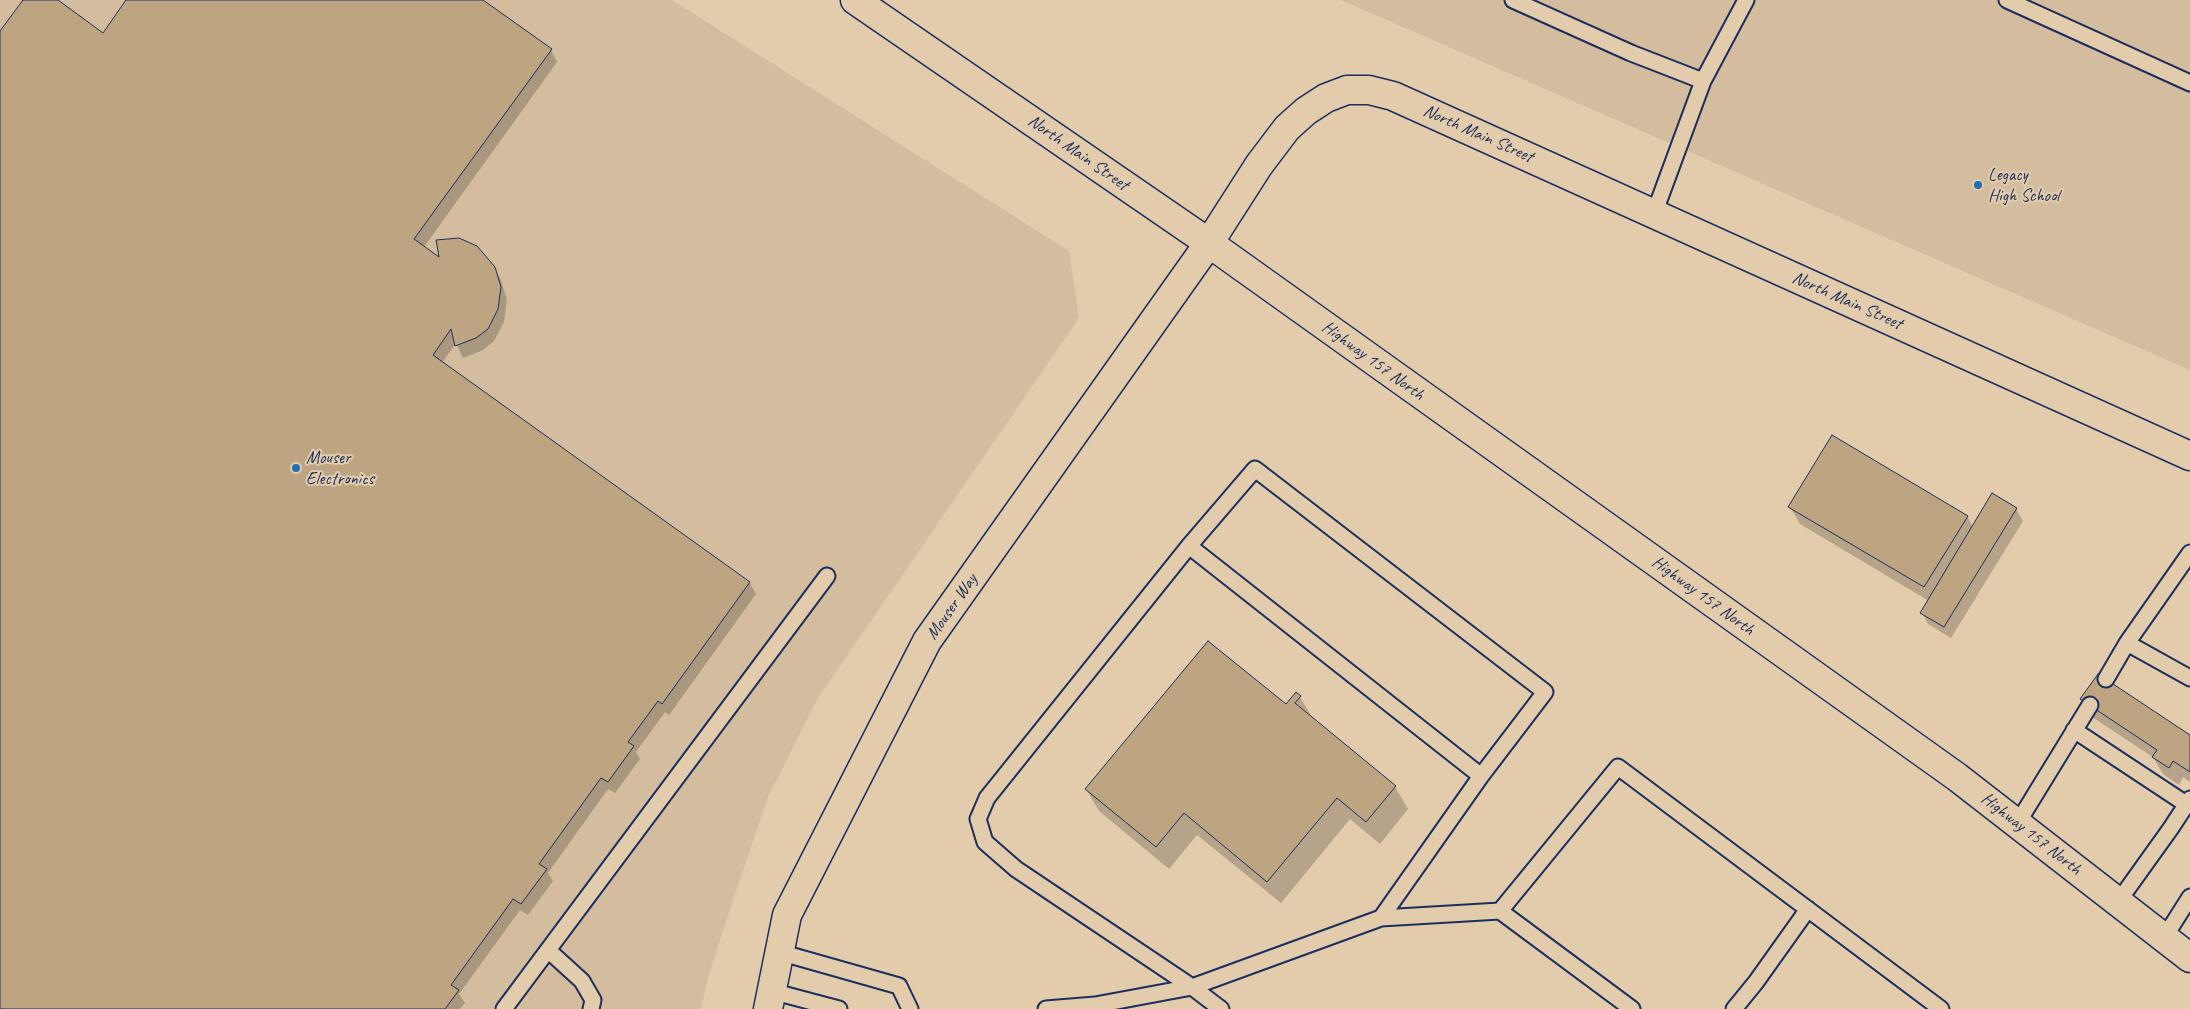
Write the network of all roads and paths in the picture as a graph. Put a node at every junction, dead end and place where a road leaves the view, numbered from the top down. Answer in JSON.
{"nodes":[{"id":1,"x":855,"y":0,"type":"edge"},
{"id":2,"x":1513,"y":0,"type":"edge"},
{"id":3,"x":1746,"y":0,"type":"edge"},
{"id":4,"x":2007,"y":0,"type":"edge"},
{"id":5,"x":1703,"y":81,"type":"junction"},
{"id":6,"x":2190,"y":83,"type":"edge"},
{"id":7,"x":1654,"y":214,"type":"junction"},
{"id":8,"x":1209,"y":243,"type":"junction"},
{"id":9,"x":2190,"y":456,"type":"edge"},
{"id":10,"x":1188,"y":546,"type":"junction"},
{"id":11,"x":2190,"y":553,"type":"edge"},
{"id":12,"x":827,"y":576,"type":"dead end"},
{"id":13,"x":2128,"y":643,"type":"junction"},
{"id":14,"x":2190,"y":678,"type":"edge"},
{"id":15,"x":2106,"y":679,"type":"dead end"},
{"id":16,"x":2090,"y":705,"type":"dead end"},
{"id":17,"x":2074,"y":730,"type":"junction"},
{"id":18,"x":1481,"y":776,"type":"junction"},
{"id":19,"x":2188,"y":802,"type":"edge"},
{"id":20,"x":2017,"y":824,"type":"junction"},
{"id":21,"x":2190,"y":897,"type":"edge"},
{"id":22,"x":2118,"y":902,"type":"junction"},
{"id":23,"x":1808,"y":909,"type":"junction"},
{"id":24,"x":1500,"y":911,"type":"junction"},
{"id":25,"x":1381,"y":918,"type":"junction"},
{"id":26,"x":2164,"y":938,"type":"junction"},
{"id":27,"x":548,"y":950,"type":"junction"},
{"id":28,"x":779,"y":952,"type":"junction"},
{"id":29,"x":2190,"y":958,"type":"edge"},
{"id":30,"x":1192,"y":987,"type":"junction"},
{"id":31,"x":770,"y":1000,"type":"edge"},
{"id":32,"x":1095,"y":1007,"type":"edge"},
{"id":33,"x":1627,"y":1007,"type":"edge"},
{"id":34,"x":504,"y":1009,"type":"edge"},
{"id":35,"x":591,"y":1009,"type":"edge"},
{"id":36,"x":839,"y":1009,"type":"edge"},
{"id":37,"x":910,"y":1009,"type":"edge"},
{"id":38,"x":1046,"y":1009,"type":"edge"},
{"id":39,"x":1221,"y":1009,"type":"edge"},
{"id":40,"x":1734,"y":1009,"type":"edge"},
{"id":41,"x":1941,"y":1009,"type":"edge"}],
"edges":[{"from":1,"to":8,"type":"main road","name":"North Main Street"},
{"from":2,"to":5,"type":"lane"},
{"from":3,"to":5,"type":"lane"},
{"from":4,"to":6,"type":"lane"},
{"from":5,"to":7,"type":"lane"},
{"from":7,"to":8,"type":"main road","name":"North Main Street"},
{"from":7,"to":9,"type":"main road","name":"North Main Street"},
{"from":8,"to":20,"type":"main road","name":"Highway 157 North"},
{"from":8,"to":28,"type":"main road","name":"Mouser Way"},
{"from":10,"to":18,"type":"lane"},
{"from":10,"to":18,"type":"lane"},
{"from":10,"to":30,"type":"lane"},
{"from":11,"to":13,"type":"lane"},
{"from":12,"to":27,"type":"lane"},
{"from":13,"to":14,"type":"lane"},
{"from":13,"to":15,"type":"lane"},
{"from":16,"to":17,"type":"lane"},
{"from":17,"to":19,"type":"lane"},
{"from":17,"to":20,"type":"lane"},
{"from":18,"to":25,"type":"lane"},
{"from":19,"to":22,"type":"lane"},
{"from":20,"to":22,"type":"main road","name":"Highway 157 North"},
{"from":21,"to":26,"type":"lane"},
{"from":22,"to":26,"type":"main road","name":"Highway 157 North"},
{"from":23,"to":24,"type":"lane"},
{"from":23,"to":40,"type":"lane"},
{"from":23,"to":41,"type":"lane"},
{"from":24,"to":25,"type":"lane"},
{"from":24,"to":33,"type":"lane"},
{"from":25,"to":30,"type":"lane"},
{"from":26,"to":29,"type":"main road","name":"Highway 157 North"},
{"from":27,"to":34,"type":"lane"},
{"from":27,"to":35,"type":"lane"},
{"from":28,"to":31,"type":"main road","name":"Mouser Way"},
{"from":28,"to":37,"type":"lane"},
{"from":30,"to":32,"type":"lane"},
{"from":30,"to":39,"type":"lane"},
{"from":31,"to":36,"type":"lane"},
{"from":32,"to":38,"type":"lane"}]}
